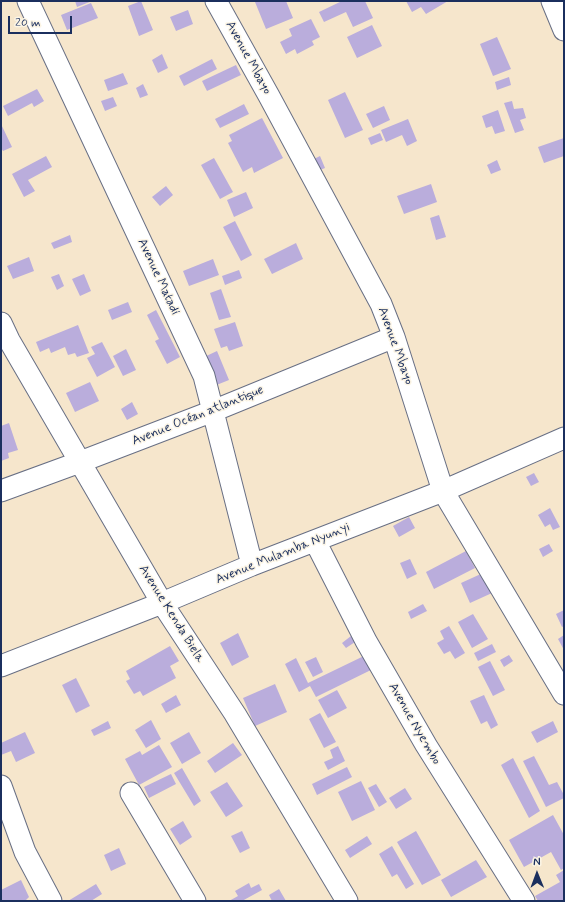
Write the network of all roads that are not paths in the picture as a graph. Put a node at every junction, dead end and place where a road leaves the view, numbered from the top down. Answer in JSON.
{"nodes":[{"id":1,"x":28,"y":1,"type":"edge"},
{"id":2,"x":216,"y":1,"type":"edge"},
{"id":3,"x":552,"y":1,"type":"edge"},
{"id":4,"x":564,"y":30,"type":"edge"},
{"id":5,"x":1,"y":323,"type":"edge"},
{"id":6,"x":394,"y":337,"type":"junction"},
{"id":7,"x":213,"y":411,"type":"junction"},
{"id":8,"x":564,"y":438,"type":"edge"},
{"id":9,"x":80,"y":462,"type":"junction"},
{"id":10,"x":1,"y":491,"type":"edge"},
{"id":11,"x":443,"y":491,"type":"junction"},
{"id":12,"x":315,"y":541,"type":"junction"},
{"id":13,"x":252,"y":565,"type":"junction"},
{"id":14,"x":162,"y":603,"type":"junction"},
{"id":15,"x":1,"y":666,"type":"edge"},
{"id":16,"x":564,"y":694,"type":"edge"},
{"id":17,"x":1,"y":786,"type":"edge"},
{"id":18,"x":131,"y":793,"type":"dead end"},
{"id":19,"x":50,"y":901,"type":"edge"},
{"id":20,"x":195,"y":901,"type":"edge"},
{"id":21,"x":347,"y":901,"type":"edge"},
{"id":22,"x":524,"y":901,"type":"edge"}],
"edges":[{"from":1,"to":7,"type":"street","name":"Avenue Matadi"},
{"from":2,"to":6,"type":"street","name":"Avenue Mbayo"},
{"from":3,"to":4,"type":"street"},
{"from":5,"to":9,"type":"street","name":"Avenue Kenda Biela"},
{"from":6,"to":7,"type":"street","name":"Avenue Océan atlantique"},
{"from":6,"to":11,"type":"street","name":"Avenue Mbayo"},
{"from":7,"to":9,"type":"street","name":"Avenue Océan atlantique"},
{"from":7,"to":13,"type":"street","name":"Avenue Matadi"},
{"from":8,"to":11,"type":"street","name":"Avenue Mulamba Nyunyi"},
{"from":9,"to":10,"type":"street","name":"Avenue Océan atlantique"},
{"from":9,"to":14,"type":"street","name":"Avenue Kenda Biela"},
{"from":11,"to":12,"type":"street","name":"Avenue Mulamba Nyunyi"},
{"from":11,"to":16,"type":"street","name":"Avenue Mbayo"},
{"from":12,"to":13,"type":"street","name":"Avenue Mulamba Nyunyi"},
{"from":12,"to":22,"type":"street","name":"Avenue Nyembo"},
{"from":13,"to":14,"type":"street","name":"Avenue Mulamba Nyunyi"},
{"from":14,"to":15,"type":"street","name":"Avenue Mulamba Nyunyi"},
{"from":14,"to":21,"type":"street","name":"Avenue Kenda Biela"},
{"from":17,"to":19,"type":"street"},
{"from":18,"to":20,"type":"street"}]}
